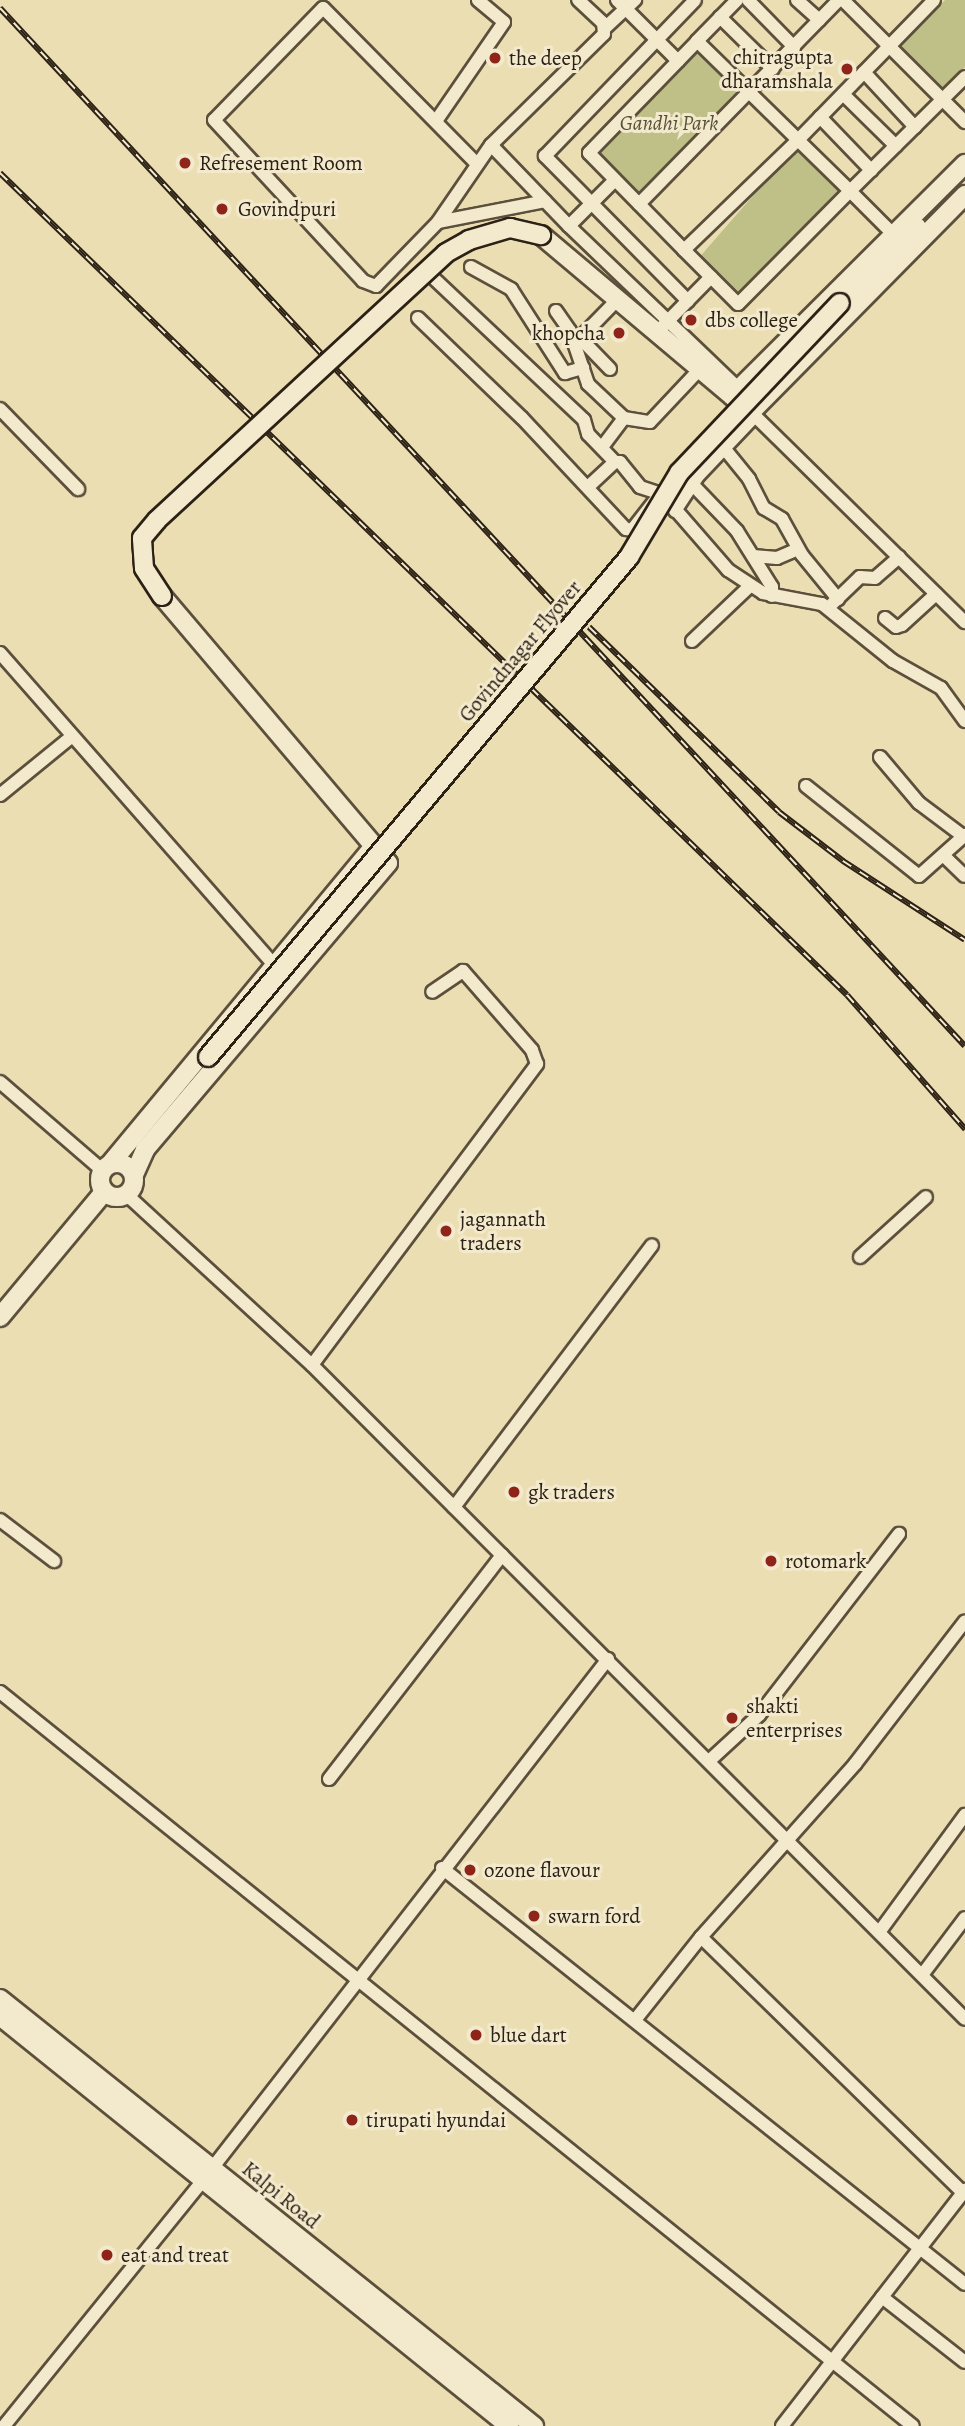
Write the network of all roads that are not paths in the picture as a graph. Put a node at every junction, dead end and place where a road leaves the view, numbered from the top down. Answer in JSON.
{"nodes":[{"id":1,"x":478,"y":0,"type":"edge"},
{"id":2,"x":578,"y":0,"type":"edge"},
{"id":3,"x":695,"y":0,"type":"edge"},
{"id":4,"x":737,"y":0,"type":"edge"},
{"id":5,"x":748,"y":0,"type":"edge"},
{"id":6,"x":797,"y":0,"type":"edge"},
{"id":7,"x":841,"y":0,"type":"edge"},
{"id":8,"x":934,"y":0,"type":"edge"},
{"id":9,"x":319,"y":3,"type":"edge"},
{"id":10,"x":626,"y":3,"type":"edge"},
{"id":11,"x":720,"y":17,"type":"junction"},
{"id":12,"x":819,"y":20,"type":"junction"},
{"id":13,"x":606,"y":27,"type":"junction"},
{"id":14,"x":656,"y":39,"type":"junction"},
{"id":15,"x":697,"y":41,"type":"junction"},
{"id":16,"x":890,"y":46,"type":"junction"},
{"id":17,"x":794,"y":47,"type":"junction"},
{"id":18,"x":678,"y":61,"type":"junction"},
{"id":19,"x":773,"y":69,"type":"junction"},
{"id":20,"x":864,"y":72,"type":"junction"},
{"id":21,"x":965,"y":78,"type":"edge"},
{"id":22,"x":750,"y":93,"type":"junction"},
{"id":23,"x":843,"y":94,"type":"junction"},
{"id":24,"x":943,"y":100,"type":"junction"},
{"id":25,"x":820,"y":117,"type":"junction"},
{"id":26,"x":436,"y":121,"type":"junction"},
{"id":27,"x":965,"y":121,"type":"edge"},
{"id":28,"x":915,"y":127,"type":"junction"},
{"id":29,"x":798,"y":140,"type":"junction"},
{"id":30,"x":491,"y":145,"type":"junction"},
{"id":31,"x":896,"y":146,"type":"junction"},
{"id":32,"x":477,"y":164,"type":"junction"},
{"id":33,"x":965,"y":164,"type":"edge"},
{"id":34,"x":871,"y":170,"type":"junction"},
{"id":35,"x":615,"y":180,"type":"junction"},
{"id":36,"x":956,"y":189,"type":"edge"},
{"id":37,"x":850,"y":191,"type":"junction"},
{"id":38,"x":545,"y":201,"type":"junction"},
{"id":39,"x":591,"y":204,"type":"junction"},
{"id":40,"x":639,"y":204,"type":"junction"},
{"id":41,"x":438,"y":222,"type":"junction"},
{"id":42,"x":569,"y":226,"type":"junction"},
{"id":43,"x":892,"y":233,"type":"junction"},
{"id":44,"x":684,"y":250,"type":"junction"},
{"id":45,"x":471,"y":267,"type":"dead end"},
{"id":46,"x":426,"y":271,"type":"junction"},
{"id":47,"x":711,"y":277,"type":"junction"},
{"id":48,"x":618,"y":299,"type":"junction"},
{"id":49,"x":688,"y":300,"type":"junction"},
{"id":50,"x":556,"y":311,"type":"dead end"},
{"id":51,"x":418,"y":318,"type":"dead end"},
{"id":52,"x":662,"y":327,"type":"junction"},
{"id":53,"x":583,"y":368,"type":"junction"},
{"id":54,"x":610,"y":369,"type":"dead end"},
{"id":55,"x":700,"y":369,"type":"junction"},
{"id":56,"x":735,"y":393,"type":"junction"},
{"id":57,"x":0,"y":409,"type":"edge"},
{"id":58,"x":753,"y":414,"type":"junction"},
{"id":59,"x":624,"y":418,"type":"junction"},
{"id":60,"x":602,"y":447,"type":"junction"},
{"id":61,"x":724,"y":448,"type":"junction"},
{"id":62,"x":614,"y":461,"type":"junction"},
{"id":63,"x":692,"y":484,"type":"junction"},
{"id":64,"x":589,"y":486,"type":"junction"},
{"id":65,"x":78,"y":489,"type":"dead end"},
{"id":66,"x":660,"y":493,"type":"junction"},
{"id":67,"x":675,"y":511,"type":"junction"},
{"id":68,"x":798,"y":549,"type":"junction"},
{"id":69,"x":753,"y":556,"type":"junction"},
{"id":70,"x":899,"y":557,"type":"junction"},
{"id":71,"x":750,"y":586,"type":"junction"},
{"id":72,"x":936,"y":594,"type":"junction"},
{"id":73,"x":772,"y":596,"type":"junction"},
{"id":74,"x":838,"y":599,"type":"junction"},
{"id":75,"x":828,"y":608,"type":"junction"},
{"id":76,"x":885,"y":618,"type":"dead end"},
{"id":77,"x":965,"y":622,"type":"edge"},
{"id":78,"x":692,"y":641,"type":"dead end"},
{"id":79,"x":0,"y":653,"type":"edge"},
{"id":80,"x":965,"y":721,"type":"edge"},
{"id":81,"x":71,"y":737,"type":"junction"},
{"id":82,"x":880,"y":757,"type":"dead end"},
{"id":83,"x":806,"y":786,"type":"dead end"},
{"id":84,"x":0,"y":795,"type":"edge"},
{"id":85,"x":964,"y":836,"type":"edge"},
{"id":86,"x":374,"y":846,"type":"junction"},
{"id":87,"x":943,"y":855,"type":"junction"},
{"id":88,"x":965,"y":876,"type":"edge"},
{"id":89,"x":273,"y":964,"type":"junction"},
{"id":90,"x":432,"y":992,"type":"dead end"},
{"id":91,"x":0,"y":1082,"type":"edge"},
{"id":92,"x":118,"y":1169,"type":"junction"},
{"id":93,"x":104,"y":1192,"type":"junction"},
{"id":94,"x":127,"y":1195,"type":"junction"},
{"id":95,"x":926,"y":1197,"type":"dead end"},
{"id":96,"x":652,"y":1245,"type":"dead end"},
{"id":97,"x":860,"y":1257,"type":"dead end"},
{"id":98,"x":0,"y":1317,"type":"edge"},
{"id":99,"x":312,"y":1365,"type":"junction"},
{"id":100,"x":454,"y":1507,"type":"junction"},
{"id":101,"x":0,"y":1520,"type":"edge"},
{"id":102,"x":899,"y":1534,"type":"dead end"},
{"id":103,"x":502,"y":1555,"type":"junction"},
{"id":104,"x":54,"y":1561,"type":"dead end"},
{"id":105,"x":965,"y":1621,"type":"edge"},
{"id":106,"x":608,"y":1659,"type":"junction"},
{"id":107,"x":0,"y":1692,"type":"edge"},
{"id":108,"x":709,"y":1761,"type":"junction"},
{"id":109,"x":329,"y":1779,"type":"dead end"},
{"id":110,"x":965,"y":1815,"type":"edge"},
{"id":111,"x":786,"y":1838,"type":"junction"},
{"id":112,"x":442,"y":1868,"type":"junction"},
{"id":113,"x":965,"y":1919,"type":"edge"},
{"id":114,"x":880,"y":1931,"type":"junction"},
{"id":115,"x":960,"y":1933,"type":"edge"},
{"id":116,"x":701,"y":1937,"type":"junction"},
{"id":117,"x":922,"y":1976,"type":"junction"},
{"id":118,"x":357,"y":1978,"type":"junction"},
{"id":119,"x":0,"y":1999,"type":"edge"},
{"id":120,"x":0,"y":2016,"type":"edge"},
{"id":121,"x":965,"y":2019,"type":"edge"},
{"id":122,"x":635,"y":2020,"type":"junction"},
{"id":123,"x":207,"y":2175,"type":"junction"},
{"id":124,"x":964,"y":2192,"type":"edge"},
{"id":125,"x":921,"y":2247,"type":"junction"},
{"id":126,"x":965,"y":2284,"type":"edge"},
{"id":127,"x":882,"y":2297,"type":"junction"},
{"id":128,"x":832,"y":2361,"type":"junction"},
{"id":129,"x":965,"y":2362,"type":"edge"},
{"id":130,"x":896,"y":2421,"type":"edge"},
{"id":131,"x":4,"y":2426,"type":"edge"},
{"id":132,"x":509,"y":2426,"type":"edge"},
{"id":133,"x":534,"y":2426,"type":"edge"},
{"id":134,"x":782,"y":2426,"type":"edge"},
{"id":135,"x":913,"y":2426,"type":"edge"}],
"edges":[{"from":1,"to":26,"type":"street"},
{"from":2,"to":13,"type":"street"},
{"from":3,"to":14,"type":"street"},
{"from":4,"to":11,"type":"street"},
{"from":5,"to":17,"type":"street"},
{"from":6,"to":12,"type":"street"},
{"from":7,"to":12,"type":"street"},
{"from":7,"to":16,"type":"street"},
{"from":8,"to":16,"type":"street"},
{"from":9,"to":26,"type":"street"},
{"from":9,"to":41,"type":"street"},
{"from":10,"to":13,"type":"street"},
{"from":10,"to":14,"type":"street"},
{"from":11,"to":15,"type":"street"},
{"from":11,"to":19,"type":"street"},
{"from":12,"to":17,"type":"street"},
{"from":13,"to":30,"type":"street"},
{"from":14,"to":18,"type":"street"},
{"from":14,"to":39,"type":"street"},
{"from":15,"to":18,"type":"street"},
{"from":15,"to":22,"type":"street"},
{"from":16,"to":20,"type":"street"},
{"from":16,"to":24,"type":"street"},
{"from":17,"to":19,"type":"street"},
{"from":18,"to":35,"type":"street"},
{"from":19,"to":22,"type":"street"},
{"from":20,"to":23,"type":"street"},
{"from":20,"to":28,"type":"street"},
{"from":21,"to":24,"type":"street"},
{"from":22,"to":29,"type":"street"},
{"from":22,"to":40,"type":"street"},
{"from":23,"to":25,"type":"street"},
{"from":23,"to":31,"type":"street"},
{"from":24,"to":27,"type":"street"},
{"from":24,"to":28,"type":"street"},
{"from":25,"to":29,"type":"street"},
{"from":25,"to":34,"type":"street"},
{"from":26,"to":32,"type":"street"},
{"from":28,"to":31,"type":"street"},
{"from":29,"to":37,"type":"street"},
{"from":29,"to":44,"type":"street"},
{"from":30,"to":32,"type":"street"},
{"from":30,"to":38,"type":"street"},
{"from":31,"to":34,"type":"street"},
{"from":32,"to":41,"type":"street"},
{"from":33,"to":36,"type":"main road"},
{"from":34,"to":37,"type":"street"},
{"from":35,"to":39,"type":"street"},
{"from":35,"to":40,"type":"street"},
{"from":36,"to":43,"type":"main road"},
{"from":36,"to":58,"type":"main road"},
{"from":36,"to":92,"type":"main road","name":"Govindnagar Flyover","bridge":true},
{"from":37,"to":43,"type":"street"},
{"from":37,"to":47,"type":"street"},
{"from":38,"to":41,"type":"street"},
{"from":38,"to":42,"type":"street"},
{"from":39,"to":42,"type":"street"},
{"from":39,"to":49,"type":"street"},
{"from":40,"to":44,"type":"street"},
{"from":42,"to":52,"type":"street"},
{"from":43,"to":56,"type":"main road"},
{"from":44,"to":47,"type":"street"},
{"from":45,"to":53,"type":"street"},
{"from":46,"to":48,"type":"main road","bridge":true},
{"from":46,"to":60,"type":"street"},
{"from":46,"to":86,"type":"main road","bridge":true},
{"from":47,"to":49,"type":"street"},
{"from":48,"to":52,"type":"main road"},
{"from":48,"to":54,"type":"street"},
{"from":49,"to":52,"type":"street"},
{"from":50,"to":53,"type":"street"},
{"from":51,"to":64,"type":"street"},
{"from":52,"to":55,"type":"main road"},
{"from":52,"to":56,"type":"street"},
{"from":53,"to":59,"type":"street"},
{"from":55,"to":56,"type":"main road"},
{"from":55,"to":59,"type":"street"},
{"from":56,"to":58,"type":"main road"},
{"from":57,"to":65,"type":"street"},
{"from":58,"to":61,"type":"street"},
{"from":58,"to":70,"type":"street"},
{"from":59,"to":60,"type":"street"},
{"from":60,"to":62,"type":"street"},
{"from":61,"to":63,"type":"street"},
{"from":61,"to":68,"type":"street"},
{"from":62,"to":64,"type":"street"},
{"from":62,"to":66,"type":"street"},
{"from":63,"to":67,"type":"street"},
{"from":63,"to":69,"type":"street"},
{"from":64,"to":66,"type":"street"},
{"from":66,"to":67,"type":"street"},
{"from":67,"to":71,"type":"street"},
{"from":68,"to":69,"type":"street"},
{"from":68,"to":74,"type":"street"},
{"from":69,"to":73,"type":"street"},
{"from":70,"to":72,"type":"street"},
{"from":70,"to":74,"type":"street"},
{"from":71,"to":73,"type":"street"},
{"from":71,"to":78,"type":"street"},
{"from":72,"to":76,"type":"street"},
{"from":72,"to":77,"type":"street"},
{"from":73,"to":75,"type":"street"},
{"from":74,"to":75,"type":"street"},
{"from":75,"to":80,"type":"street"},
{"from":79,"to":81,"type":"street"},
{"from":81,"to":84,"type":"street"},
{"from":81,"to":89,"type":"street"},
{"from":82,"to":85,"type":"street"},
{"from":83,"to":87,"type":"street"},
{"from":85,"to":87,"type":"street"},
{"from":86,"to":89,"type":"main road"},
{"from":86,"to":92,"type":"main road"},
{"from":87,"to":88,"type":"street"},
{"from":89,"to":92,"type":"main road"},
{"from":90,"to":99,"type":"street"},
{"from":91,"to":92,"type":"street"},
{"from":92,"to":93,"type":"main road"},
{"from":92,"to":94,"type":"main road"},
{"from":93,"to":94,"type":"main road"},
{"from":93,"to":98,"type":"main road"},
{"from":94,"to":99,"type":"street"},
{"from":95,"to":97,"type":"street"},
{"from":96,"to":100,"type":"street"},
{"from":99,"to":100,"type":"street"},
{"from":100,"to":103,"type":"street"},
{"from":101,"to":104,"type":"street"},
{"from":102,"to":108,"type":"street"},
{"from":103,"to":106,"type":"street"},
{"from":103,"to":109,"type":"street"},
{"from":105,"to":111,"type":"street"},
{"from":106,"to":108,"type":"street"},
{"from":106,"to":112,"type":"street"},
{"from":107,"to":118,"type":"street"},
{"from":108,"to":111,"type":"street"},
{"from":110,"to":114,"type":"street"},
{"from":111,"to":114,"type":"street"},
{"from":111,"to":116,"type":"street"},
{"from":112,"to":118,"type":"street"},
{"from":112,"to":122,"type":"street"},
{"from":113,"to":115,"type":"street"},
{"from":114,"to":117,"type":"street"},
{"from":115,"to":117,"type":"street"},
{"from":116,"to":122,"type":"street"},
{"from":116,"to":124,"type":"street"},
{"from":117,"to":121,"type":"street"},
{"from":118,"to":123,"type":"street"},
{"from":118,"to":128,"type":"street"},
{"from":119,"to":123,"type":"main road","name":"Kalpi Road"},
{"from":120,"to":123,"type":"main road","name":"Kalpi Road"},
{"from":122,"to":125,"type":"street"},
{"from":123,"to":131,"type":"street"},
{"from":123,"to":132,"type":"main road","name":"Kalpi Road"},
{"from":123,"to":133,"type":"main road","name":"Kalpi Road"},
{"from":124,"to":125,"type":"street"},
{"from":125,"to":126,"type":"street"},
{"from":125,"to":127,"type":"street"},
{"from":127,"to":128,"type":"street"},
{"from":127,"to":129,"type":"street"},
{"from":128,"to":130,"type":"street"},
{"from":128,"to":134,"type":"street"},
{"from":130,"to":135,"type":"street"}]}
